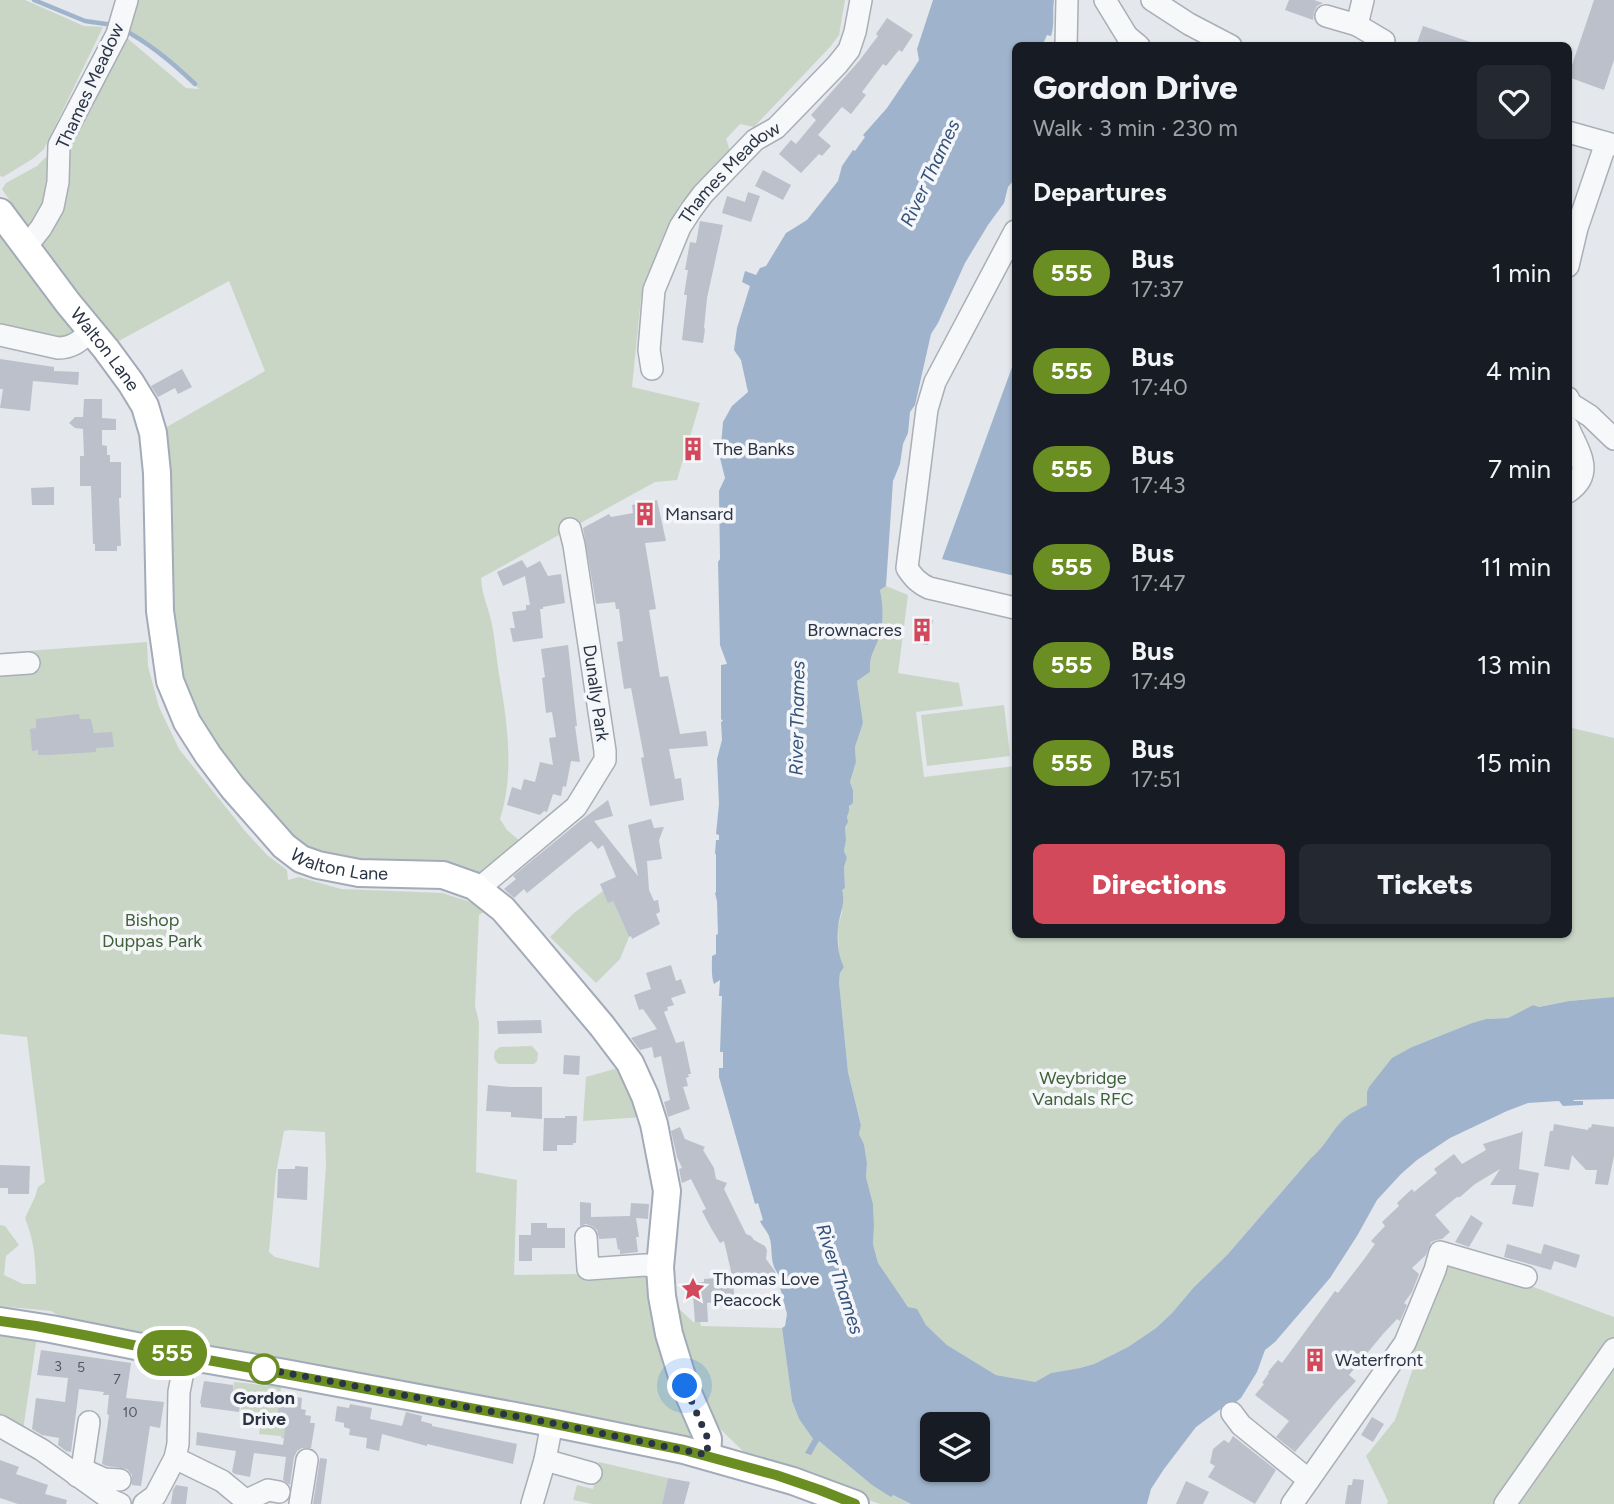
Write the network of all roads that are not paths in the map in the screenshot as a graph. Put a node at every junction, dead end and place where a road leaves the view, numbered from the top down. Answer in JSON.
{"nodes":[{"id":1,"x":861,"y":0,"type":"edge"},
{"id":2,"x":1067,"y":0,"type":"edge"},
{"id":3,"x":1105,"y":0,"type":"edge"},
{"id":4,"x":1153,"y":0,"type":"edge"},
{"id":5,"x":1363,"y":0,"type":"edge"},
{"id":6,"x":1326,"y":16,"type":"dead end"},
{"id":7,"x":122,"y":17,"type":"edge"},
{"id":8,"x":1357,"y":25,"type":"junction"},
{"id":9,"x":1066,"y":42,"type":"edge"},
{"id":10,"x":1134,"y":42,"type":"edge"},
{"id":11,"x":1223,"y":42,"type":"edge"},
{"id":12,"x":1385,"y":42,"type":"edge"},
{"id":13,"x":1572,"y":133,"type":"edge"},
{"id":14,"x":1610,"y":144,"type":"edge"},
{"id":15,"x":0,"y":212,"type":"edge"},
{"id":16,"x":1012,"y":237,"type":"edge"},
{"id":17,"x":26,"y":247,"type":"junction"},
{"id":18,"x":1572,"y":249,"type":"edge"},
{"id":19,"x":91,"y":331,"type":"junction"},
{"id":20,"x":0,"y":335,"type":"edge"},
{"id":21,"x":652,"y":369,"type":"dead end"},
{"id":22,"x":1572,"y":405,"type":"edge"},
{"id":23,"x":1572,"y":436,"type":"edge"},
{"id":24,"x":1614,"y":439,"type":"edge"},
{"id":25,"x":1572,"y":489,"type":"edge"},
{"id":26,"x":570,"y":529,"type":"dead end"},
{"id":27,"x":1012,"y":607,"type":"edge"},
{"id":28,"x":29,"y":663,"type":"dead end"},
{"id":29,"x":0,"y":665,"type":"edge"},
{"id":30,"x":478,"y":889,"type":"junction"},
{"id":31,"x":586,"y":1237,"type":"dead end"},
{"id":32,"x":660,"y":1266,"type":"junction"},
{"id":33,"x":1526,"y":1278,"type":"dead end"},
{"id":34,"x":0,"y":1321,"type":"edge"},
{"id":35,"x":1614,"y":1349,"type":"edge"},
{"id":36,"x":186,"y":1356,"type":"junction"},
{"id":37,"x":1232,"y":1413,"type":"dead end"},
{"id":38,"x":89,"y":1422,"type":"dead end"},
{"id":39,"x":552,"y":1423,"type":"junction"},
{"id":40,"x":0,"y":1426,"type":"edge"},
{"id":41,"x":707,"y":1455,"type":"junction"},
{"id":42,"x":175,"y":1458,"type":"junction"},
{"id":43,"x":307,"y":1460,"type":"dead end"},
{"id":44,"x":545,"y":1460,"type":"junction"},
{"id":45,"x":79,"y":1472,"type":"junction"},
{"id":46,"x":591,"y":1473,"type":"dead end"},
{"id":47,"x":120,"y":1480,"type":"dead end"},
{"id":48,"x":1310,"y":1480,"type":"junction"},
{"id":49,"x":294,"y":1496,"type":"edge"},
{"id":50,"x":248,"y":1502,"type":"edge"},
{"id":51,"x":120,"y":1504,"type":"edge"},
{"id":52,"x":144,"y":1504,"type":"edge"},
{"id":53,"x":532,"y":1504,"type":"edge"},
{"id":54,"x":855,"y":1504,"type":"edge"},
{"id":55,"x":1292,"y":1504,"type":"edge"},
{"id":56,"x":1505,"y":1504,"type":"edge"}],
"edges":[{"from":1,"to":21,"type":"street","name":"Thames Meadow"},
{"from":2,"to":9,"type":"street"},
{"from":3,"to":10,"type":"street"},
{"from":4,"to":11,"type":"street"},
{"from":5,"to":8,"type":"street"},
{"from":6,"to":8,"type":"street"},
{"from":7,"to":17,"type":"street","name":"Thames Meadow"},
{"from":8,"to":12,"type":"street"},
{"from":13,"to":14,"type":"street"},
{"from":14,"to":18,"type":"street"},
{"from":15,"to":17,"type":"main road","name":"Walton Lane"},
{"from":16,"to":27,"type":"street"},
{"from":17,"to":19,"type":"main road","name":"Walton Lane"},
{"from":19,"to":20,"type":"street"},
{"from":19,"to":30,"type":"main road","name":"Walton Lane"},
{"from":22,"to":24,"type":"street"},
{"from":23,"to":25,"type":"street"},
{"from":26,"to":30,"type":"street","name":"Dunally Park"},
{"from":28,"to":29,"type":"street"},
{"from":30,"to":32,"type":"main road","name":"Walton Lane"},
{"from":31,"to":32,"type":"street"},
{"from":32,"to":41,"type":"main road","name":"Walton Lane"},
{"from":33,"to":48,"type":"street"},
{"from":34,"to":36,"type":"main road"},
{"from":35,"to":56,"type":"street"},
{"from":36,"to":39,"type":"main road"},
{"from":36,"to":42,"type":"street"},
{"from":37,"to":48,"type":"street"},
{"from":38,"to":45,"type":"street"},
{"from":39,"to":41,"type":"main road"},
{"from":39,"to":44,"type":"street"},
{"from":40,"to":45,"type":"street"},
{"from":41,"to":54,"type":"main road"},
{"from":42,"to":50,"type":"street"},
{"from":42,"to":52,"type":"street"},
{"from":43,"to":49,"type":"street"},
{"from":44,"to":46,"type":"street"},
{"from":44,"to":53,"type":"street"},
{"from":45,"to":47,"type":"street"},
{"from":45,"to":51,"type":"street"},
{"from":48,"to":55,"type":"street"},
{"from":49,"to":50,"type":"street"}]}
